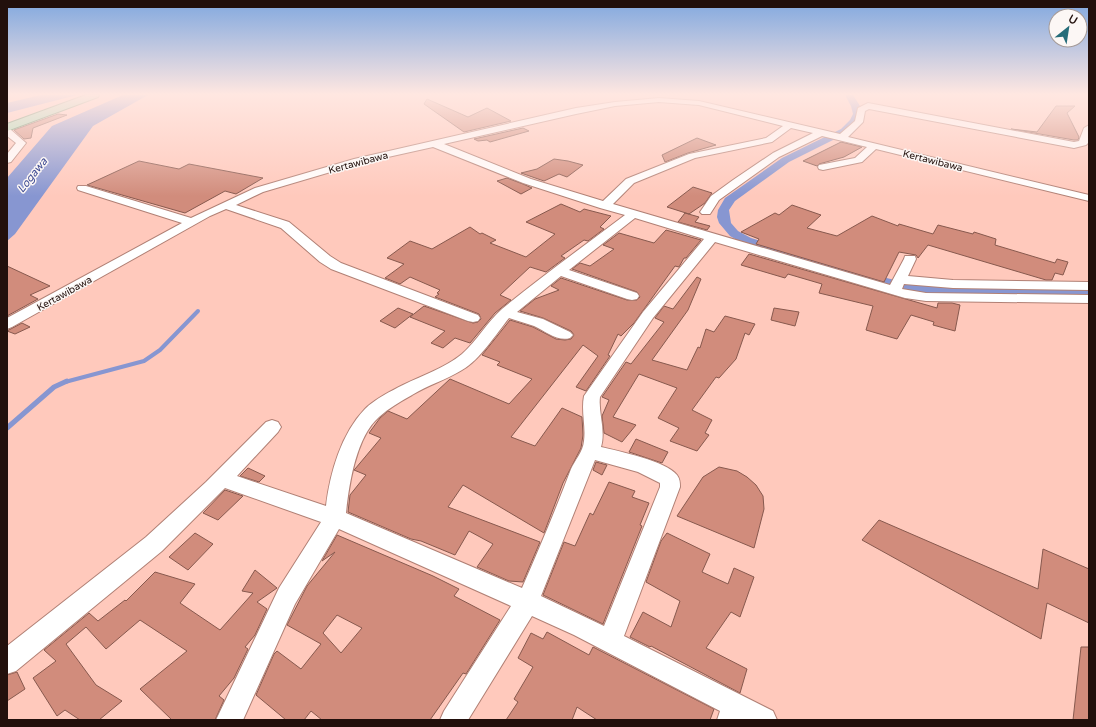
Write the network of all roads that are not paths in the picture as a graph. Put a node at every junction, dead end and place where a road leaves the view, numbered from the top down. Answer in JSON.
{"nodes":[{"id":1,"x":1089,"y":128,"type":"edge"},
{"id":2,"x":495,"y":129,"type":"edge"},
{"id":3,"x":786,"y":129,"type":"edge"},
{"id":4,"x":808,"y":129,"type":"edge"},
{"id":5,"x":851,"y":129,"type":"edge"},
{"id":6,"x":992,"y":129,"type":"edge"},
{"id":7,"x":7,"y":131,"type":"edge"},
{"id":8,"x":824,"y":133,"type":"junction"},
{"id":9,"x":840,"y":138,"type":"junction"},
{"id":10,"x":432,"y":143,"type":"junction"},
{"id":11,"x":873,"y":146,"type":"junction"},
{"id":12,"x":7,"y":160,"type":"edge"},
{"id":13,"x":823,"y":167,"type":"dead end"},
{"id":14,"x":82,"y":188,"type":"dead end"},
{"id":15,"x":1089,"y":198,"type":"edge"},
{"id":16,"x":225,"y":205,"type":"junction"},
{"id":17,"x":604,"y":206,"type":"junction"},
{"id":18,"x":706,"y":212,"type":"dead end"},
{"id":19,"x":633,"y":214,"type":"junction"},
{"id":20,"x":192,"y":222,"type":"junction"},
{"id":21,"x":712,"y":237,"type":"junction"},
{"id":22,"x":910,"y":259,"type":"dead end"},
{"id":23,"x":561,"y":272,"type":"junction"},
{"id":24,"x":896,"y":286,"type":"junction"},
{"id":25,"x":1089,"y":286,"type":"edge"},
{"id":26,"x":632,"y":296,"type":"dead end"},
{"id":27,"x":1089,"y":299,"type":"edge"},
{"id":28,"x":506,"y":313,"type":"junction"},
{"id":29,"x":473,"y":318,"type":"dead end"},
{"id":30,"x":7,"y":324,"type":"edge"},
{"id":31,"x":565,"y":335,"type":"dead end"},
{"id":32,"x":272,"y":427,"type":"dead end"},
{"id":33,"x":590,"y":452,"type":"junction"},
{"id":34,"x":222,"y":479,"type":"junction"},
{"id":35,"x":335,"y":518,"type":"junction"},
{"id":36,"x":527,"y":602,"type":"junction"},
{"id":37,"x":610,"y":641,"type":"junction"},
{"id":38,"x":7,"y":662,"type":"edge"},
{"id":39,"x":733,"y":713,"type":"edge"},
{"id":40,"x":229,"y":720,"type":"edge"},
{"id":41,"x":453,"y":720,"type":"edge"},
{"id":42,"x":764,"y":720,"type":"edge"}],
"edges":[{"from":1,"to":6,"type":"street"},
{"from":2,"to":10,"type":"street","name":"Kertawibawa"},
{"from":3,"to":17,"type":"street"},
{"from":4,"to":8,"type":"street","name":"Kertawibawa"},
{"from":5,"to":9,"type":"street"},
{"from":7,"to":12,"type":"street"},
{"from":8,"to":9,"type":"street","name":"Kertawibawa"},
{"from":8,"to":18,"type":"street"},
{"from":9,"to":11,"type":"street","name":"Kertawibawa"},
{"from":10,"to":16,"type":"street","name":"Kertawibawa"},
{"from":10,"to":17,"type":"street"},
{"from":11,"to":13,"type":"street"},
{"from":11,"to":15,"type":"street","name":"Kertawibawa"},
{"from":14,"to":20,"type":"street"},
{"from":16,"to":20,"type":"street","name":"Kertawibawa"},
{"from":16,"to":29,"type":"street"},
{"from":17,"to":19,"type":"street"},
{"from":19,"to":21,"type":"street"},
{"from":19,"to":23,"type":"street"},
{"from":20,"to":30,"type":"street","name":"Kertawibawa"},
{"from":21,"to":24,"type":"street"},
{"from":21,"to":33,"type":"street"},
{"from":22,"to":24,"type":"street"},
{"from":23,"to":26,"type":"street"},
{"from":23,"to":28,"type":"street"},
{"from":24,"to":25,"type":"street"},
{"from":24,"to":27,"type":"street"},
{"from":28,"to":31,"type":"street"},
{"from":28,"to":35,"type":"street"},
{"from":32,"to":34,"type":"street"},
{"from":33,"to":36,"type":"street"},
{"from":33,"to":37,"type":"street"},
{"from":34,"to":35,"type":"street"},
{"from":34,"to":38,"type":"street"},
{"from":35,"to":36,"type":"street"},
{"from":35,"to":40,"type":"street"},
{"from":36,"to":37,"type":"street"},
{"from":36,"to":41,"type":"street"},
{"from":37,"to":39,"type":"street"},
{"from":39,"to":42,"type":"street"}]}
